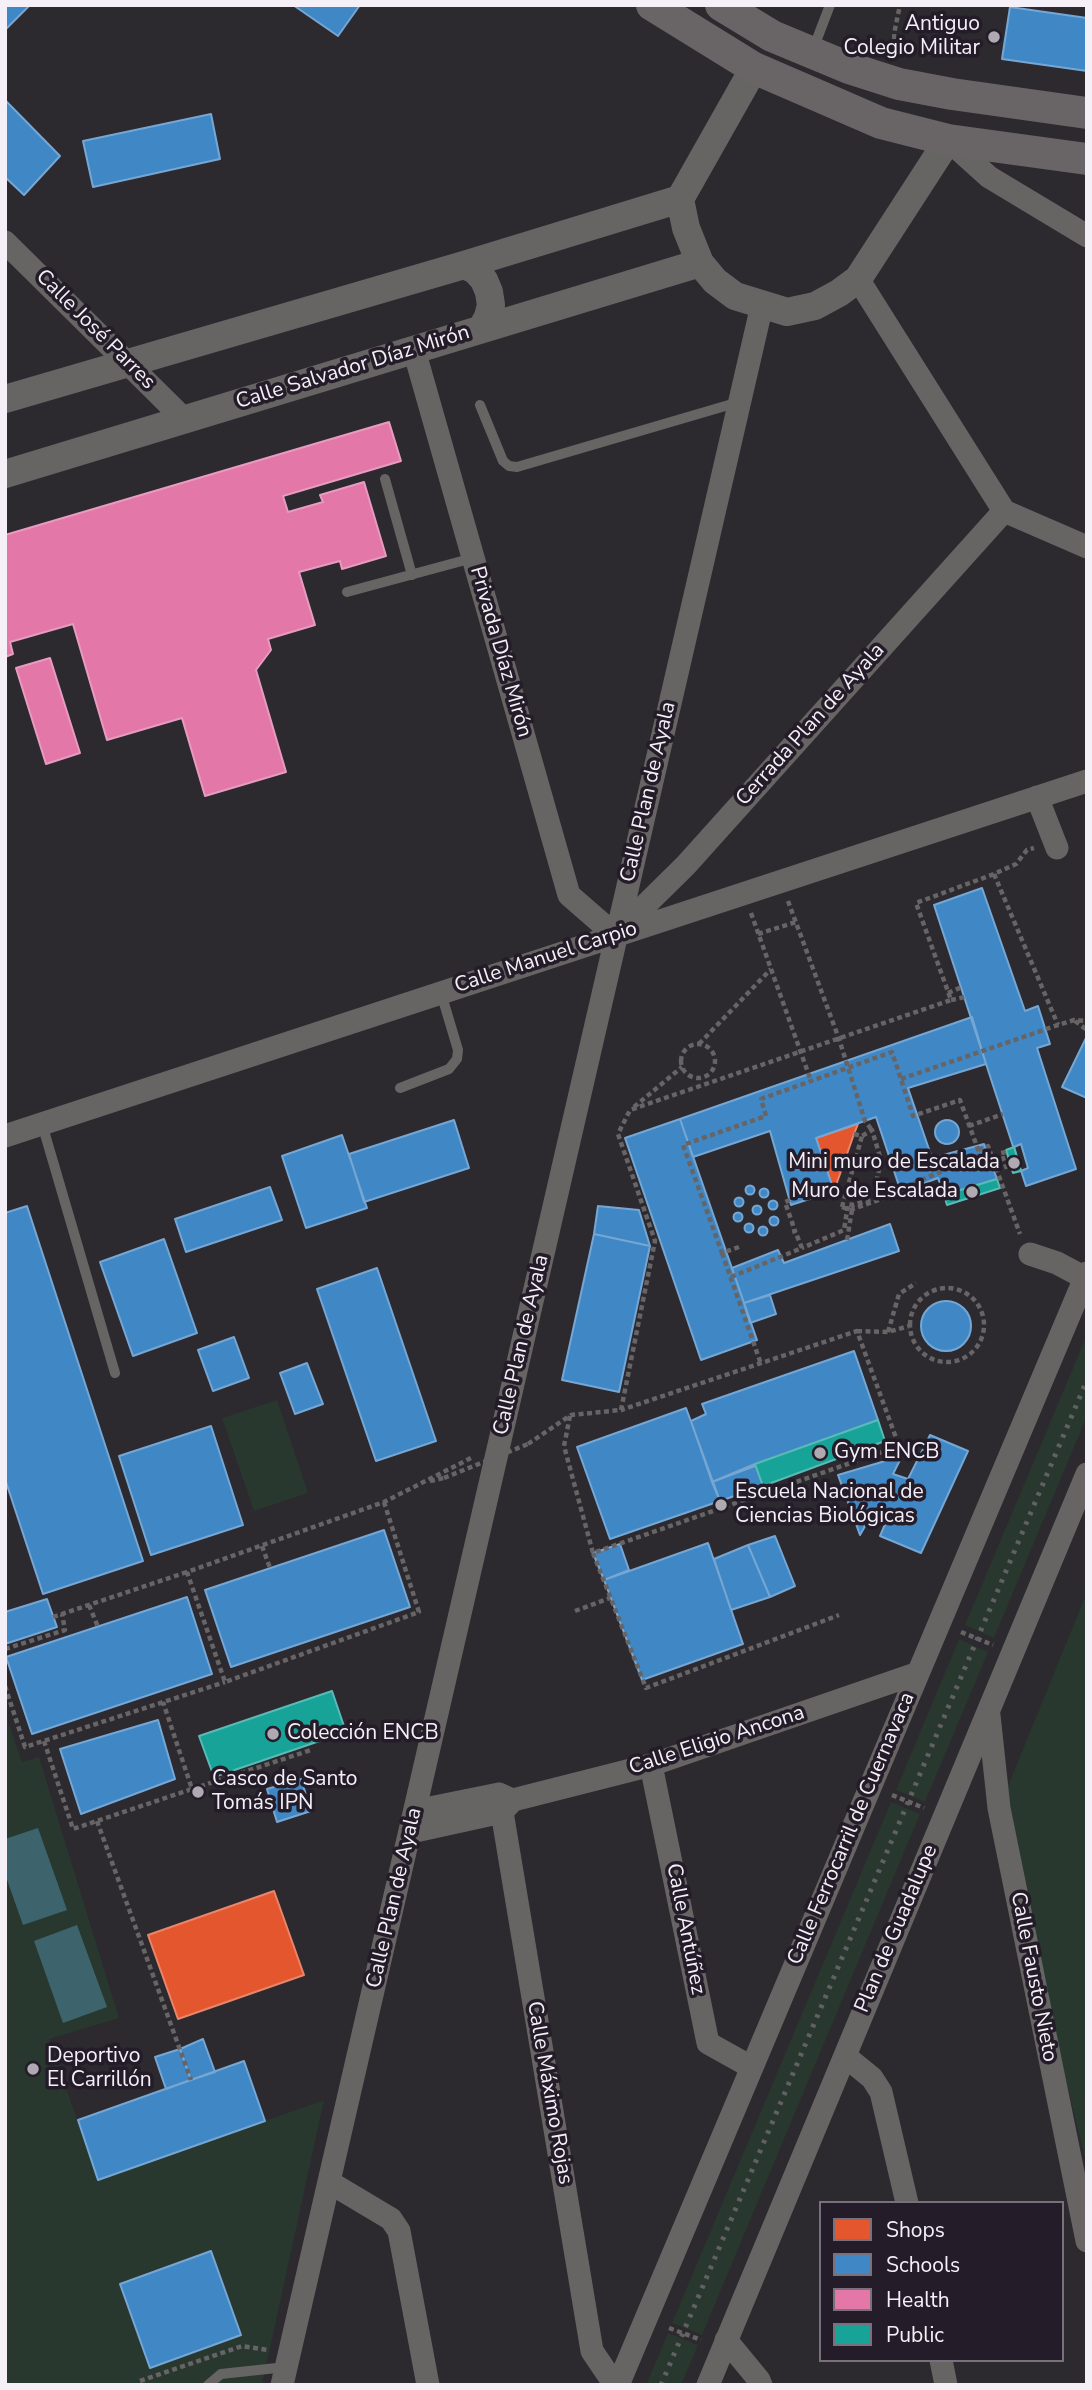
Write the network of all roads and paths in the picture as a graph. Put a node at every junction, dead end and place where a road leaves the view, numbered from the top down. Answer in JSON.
{"nodes":[{"id":1,"x":652,"y":5,"type":"edge"},
{"id":2,"x":721,"y":5,"type":"edge"},
{"id":3,"x":830,"y":5,"type":"edge"},
{"id":4,"x":900,"y":5,"type":"edge"},
{"id":5,"x":772,"y":36,"type":"junction"},
{"id":6,"x":812,"y":52,"type":"junction"},
{"id":7,"x":754,"y":68,"type":"junction"},
{"id":8,"x":899,"y":84,"type":"junction"},
{"id":9,"x":1087,"y":113,"type":"edge"},
{"id":10,"x":948,"y":140,"type":"junction"},
{"id":11,"x":1087,"y":159,"type":"edge"},
{"id":12,"x":680,"y":199,"type":"junction"},
{"id":13,"x":1087,"y":236,"type":"edge"},
{"id":14,"x":5,"y":242,"type":"edge"},
{"id":15,"x":700,"y":263,"type":"junction"},
{"id":16,"x":464,"y":265,"type":"junction"},
{"id":17,"x":858,"y":279,"type":"junction"},
{"id":18,"x":762,"y":305,"type":"junction"},
{"id":19,"x":482,"y":328,"type":"junction"},
{"id":20,"x":414,"y":349,"type":"junction"},
{"id":21,"x":130,"y":363,"type":"junction"},
{"id":22,"x":5,"y":399,"type":"edge"},
{"id":23,"x":739,"y":402,"type":"junction"},
{"id":24,"x":480,"y":405,"type":"dead end"},
{"id":25,"x":184,"y":419,"type":"junction"},
{"id":26,"x":5,"y":474,"type":"edge"},
{"id":27,"x":385,"y":479,"type":"dead end"},
{"id":28,"x":1003,"y":511,"type":"junction"},
{"id":29,"x":1087,"y":547,"type":"edge"},
{"id":30,"x":473,"y":558,"type":"junction"},
{"id":31,"x":412,"y":575,"type":"junction"},
{"id":32,"x":347,"y":592,"type":"dead end"},
{"id":33,"x":1087,"y":781,"type":"edge"},
{"id":34,"x":1037,"y":797,"type":"junction"},
{"id":35,"x":1056,"y":845,"type":"joint"},
{"id":36,"x":994,"y":874,"type":"junction"},
{"id":37,"x":781,"y":880,"type":"junction"},
{"id":38,"x":743,"y":892,"type":"junction"},
{"id":39,"x":796,"y":922,"type":"junction"},
{"id":40,"x":758,"y":934,"type":"junction"},
{"id":41,"x":615,"y":935,"type":"junction"},
{"id":42,"x":771,"y":969,"type":"junction"},
{"id":43,"x":962,"y":987,"type":"dead end"},
{"id":44,"x":441,"y":993,"type":"junction"},
{"id":45,"x":948,"y":993,"type":"junction"},
{"id":46,"x":965,"y":997,"type":"dead end"},
{"id":47,"x":951,"y":1000,"type":"junction"},
{"id":48,"x":1074,"y":1020,"type":"junction"},
{"id":49,"x":1087,"y":1021,"type":"edge"},
{"id":50,"x":1058,"y":1026,"type":"junction"},
{"id":51,"x":1087,"y":1031,"type":"edge"},
{"id":52,"x":839,"y":1039,"type":"junction"},
{"id":53,"x":699,"y":1044,"type":"junction"},
{"id":54,"x":801,"y":1053,"type":"junction"},
{"id":55,"x":682,"y":1067,"type":"junction"},
{"id":56,"x":849,"y":1068,"type":"junction"},
{"id":57,"x":901,"y":1079,"type":"junction"},
{"id":58,"x":811,"y":1081,"type":"junction"},
{"id":59,"x":400,"y":1088,"type":"dead end"},
{"id":60,"x":630,"y":1110,"type":"junction"},
{"id":61,"x":1003,"y":1114,"type":"dead end"},
{"id":62,"x":42,"y":1124,"type":"junction"},
{"id":63,"x":970,"y":1126,"type":"junction"},
{"id":64,"x":872,"y":1130,"type":"junction"},
{"id":65,"x":854,"y":1135,"type":"dead end"},
{"id":66,"x":5,"y":1136,"type":"edge"},
{"id":67,"x":862,"y":1136,"type":"junction"},
{"id":68,"x":978,"y":1150,"type":"junction"},
{"id":69,"x":1007,"y":1154,"type":"dead end"},
{"id":70,"x":998,"y":1172,"type":"junction"},
{"id":71,"x":892,"y":1192,"type":"junction"},
{"id":72,"x":901,"y":1192,"type":"dead end"},
{"id":73,"x":790,"y":1200,"type":"dead end"},
{"id":74,"x":851,"y":1210,"type":"junction"},
{"id":75,"x":847,"y":1240,"type":"dead end"},
{"id":76,"x":1026,"y":1246,"type":"joint"},
{"id":77,"x":739,"y":1247,"type":"dead end"},
{"id":78,"x":802,"y":1248,"type":"junction"},
{"id":79,"x":722,"y":1253,"type":"junction"},
{"id":80,"x":1086,"y":1275,"type":"edge"},
{"id":81,"x":731,"y":1277,"type":"junction"},
{"id":82,"x":916,"y":1283,"type":"dead end"},
{"id":83,"x":909,"y":1326,"type":"junction"},
{"id":84,"x":857,"y":1331,"type":"junction"},
{"id":85,"x":888,"y":1332,"type":"junction"},
{"id":86,"x":761,"y":1364,"type":"junction"},
{"id":87,"x":115,"y":1373,"type":"dead end"},
{"id":88,"x":621,"y":1410,"type":"junction"},
{"id":89,"x":571,"y":1415,"type":"junction"},
{"id":90,"x":499,"y":1443,"type":"junction"},
{"id":91,"x":1087,"y":1474,"type":"edge"},
{"id":92,"x":423,"y":1483,"type":"junction"},
{"id":93,"x":384,"y":1502,"type":"junction"},
{"id":94,"x":262,"y":1546,"type":"junction"},
{"id":95,"x":593,"y":1553,"type":"junction"},
{"id":96,"x":270,"y":1568,"type":"dead end"},
{"id":97,"x":187,"y":1572,"type":"junction"},
{"id":98,"x":611,"y":1598,"type":"junction"},
{"id":99,"x":89,"y":1605,"type":"junction"},
{"id":100,"x":575,"y":1611,"type":"dead end"},
{"id":101,"x":62,"y":1614,"type":"junction"},
{"id":102,"x":839,"y":1615,"type":"dead end"},
{"id":103,"x":53,"y":1617,"type":"dead end"},
{"id":104,"x":98,"y":1627,"type":"dead end"},
{"id":105,"x":961,"y":1632,"type":"dead end"},
{"id":106,"x":993,"y":1646,"type":"dead end"},
{"id":107,"x":5,"y":1649,"type":"edge"},
{"id":108,"x":918,"y":1673,"type":"junction"},
{"id":109,"x":225,"y":1682,"type":"junction"},
{"id":110,"x":5,"y":1686,"type":"edge"},
{"id":111,"x":163,"y":1702,"type":"junction"},
{"id":112,"x":988,"y":1711,"type":"junction"},
{"id":113,"x":44,"y":1741,"type":"junction"},
{"id":114,"x":311,"y":1751,"type":"dead end"},
{"id":115,"x":651,"y":1765,"type":"junction"},
{"id":116,"x":192,"y":1789,"type":"junction"},
{"id":117,"x":892,"y":1795,"type":"dead end"},
{"id":118,"x":505,"y":1802,"type":"junction"},
{"id":119,"x":924,"y":1808,"type":"dead end"},
{"id":120,"x":97,"y":1821,"type":"junction"},
{"id":121,"x":413,"y":1821,"type":"junction"},
{"id":122,"x":845,"y":2056,"type":"junction"},
{"id":123,"x":751,"y":2067,"type":"junction"},
{"id":124,"x":191,"y":2080,"type":"dead end"},
{"id":125,"x":329,"y":2182,"type":"junction"},
{"id":126,"x":907,"y":2201,"type":"edge"},
{"id":127,"x":1087,"y":2241,"type":"edge"},
{"id":128,"x":669,"y":2328,"type":"dead end"},
{"id":129,"x":701,"y":2340,"type":"dead end"},
{"id":130,"x":726,"y":2340,"type":"junction"},
{"id":131,"x":941,"y":2362,"type":"edge"},
{"id":132,"x":284,"y":2376,"type":"edge"},
{"id":133,"x":208,"y":2385,"type":"edge"},
{"id":134,"x":428,"y":2385,"type":"edge"},
{"id":135,"x":616,"y":2385,"type":"edge"},
{"id":136,"x":708,"y":2385,"type":"edge"},
{"id":137,"x":761,"y":2385,"type":"edge"},
{"id":138,"x":946,"y":2385,"type":"edge"}],
"edges":[{"from":1,"to":7,"type":"main road"},
{"from":2,"to":5,"type":"main road"},
{"from":3,"to":6,"type":"lane"},
{"from":4,"to":8,"type":"path"},
{"from":5,"to":6,"type":"main road"},
{"from":5,"to":7,"type":"main road"},
{"from":6,"to":8,"type":"main road"},
{"from":7,"to":10,"type":"main road"},
{"from":7,"to":12,"type":"street"},
{"from":8,"to":9,"type":"main road"},
{"from":10,"to":11,"type":"main road"},
{"from":10,"to":13,"type":"street"},
{"from":10,"to":17,"type":"street"},
{"from":12,"to":15,"type":"street"},
{"from":12,"to":16,"type":"street"},
{"from":14,"to":21,"type":"street","name":"Calle José Parres"},
{"from":15,"to":18,"type":"street"},
{"from":15,"to":19,"type":"street","name":"Calle Salvador Díaz Mirón"},
{"from":16,"to":19,"type":"street"},
{"from":16,"to":21,"type":"street"},
{"from":17,"to":18,"type":"street"},
{"from":17,"to":28,"type":"street"},
{"from":18,"to":23,"type":"street","name":"Calle Plan de Ayala"},
{"from":19,"to":20,"type":"street","name":"Calle Salvador Díaz Mirón"},
{"from":20,"to":25,"type":"street","name":"Calle Salvador Díaz Mirón"},
{"from":20,"to":30,"type":"street","name":"Privada Díaz Mirón"},
{"from":21,"to":22,"type":"street"},
{"from":21,"to":25,"type":"street","name":"Calle José Parres"},
{"from":23,"to":24,"type":"lane"},
{"from":23,"to":41,"type":"street","name":"Calle Plan de Ayala"},
{"from":25,"to":26,"type":"street","name":"Calle Salvador Díaz Mirón"},
{"from":27,"to":31,"type":"lane"},
{"from":28,"to":29,"type":"street"},
{"from":28,"to":41,"type":"street","name":"Cerrada Plan de Ayala"},
{"from":30,"to":31,"type":"lane"},
{"from":30,"to":41,"type":"street","name":"Privada Díaz Mirón"},
{"from":31,"to":32,"type":"lane"},
{"from":33,"to":34,"type":"street","name":"Calle Manuel Carpio"},
{"from":34,"to":35,"type":"street"},
{"from":34,"to":37,"type":"street","name":"Calle Manuel Carpio"},
{"from":35,"to":36,"type":"path"},
{"from":36,"to":45,"type":"path"},
{"from":36,"to":50,"type":"path"},
{"from":37,"to":38,"type":"street","name":"Calle Manuel Carpio"},
{"from":37,"to":39,"type":"path"},
{"from":38,"to":40,"type":"path"},
{"from":38,"to":41,"type":"street","name":"Calle Manuel Carpio"},
{"from":39,"to":40,"type":"path"},
{"from":39,"to":52,"type":"path"},
{"from":40,"to":42,"type":"path"},
{"from":41,"to":44,"type":"street","name":"Calle Manuel Carpio"},
{"from":41,"to":90,"type":"street","name":"Calle Plan de Ayala"},
{"from":42,"to":53,"type":"path"},
{"from":42,"to":54,"type":"path"},
{"from":43,"to":45,"type":"path"},
{"from":44,"to":59,"type":"lane"},
{"from":44,"to":62,"type":"street","name":"Calle Manuel Carpio"},
{"from":45,"to":47,"type":"path"},
{"from":46,"to":47,"type":"path"},
{"from":47,"to":52,"type":"path"},
{"from":48,"to":49,"type":"path"},
{"from":48,"to":50,"type":"path"},
{"from":48,"to":51,"type":"path"},
{"from":50,"to":57,"type":"path"},
{"from":52,"to":54,"type":"path"},
{"from":52,"to":56,"type":"path"},
{"from":53,"to":55,"type":"path"},
{"from":53,"to":55,"type":"path"},
{"from":54,"to":58,"type":"path"},
{"from":54,"to":60,"type":"path"},
{"from":55,"to":60,"type":"path"},
{"from":56,"to":57,"type":"path"},
{"from":56,"to":58,"type":"path"},
{"from":56,"to":64,"type":"path"},
{"from":57,"to":63,"type":"path"},
{"from":58,"to":79,"type":"path"},
{"from":60,"to":88,"type":"path"},
{"from":61,"to":63,"type":"path"},
{"from":62,"to":66,"type":"street","name":"Calle Manuel Carpio"},
{"from":62,"to":87,"type":"lane"},
{"from":63,"to":68,"type":"path"},
{"from":64,"to":67,"type":"path"},
{"from":64,"to":71,"type":"path"},
{"from":65,"to":67,"type":"path"},
{"from":67,"to":74,"type":"path","bridge":true},
{"from":68,"to":70,"type":"path"},
{"from":68,"to":71,"type":"path"},
{"from":69,"to":70,"type":"path"},
{"from":70,"to":76,"type":"path"},
{"from":71,"to":78,"type":"path"},
{"from":72,"to":74,"type":"path"},
{"from":73,"to":78,"type":"path"},
{"from":74,"to":75,"type":"path"},
{"from":76,"to":80,"type":"street"},
{"from":77,"to":79,"type":"path"},
{"from":78,"to":81,"type":"path"},
{"from":79,"to":81,"type":"path"},
{"from":80,"to":108,"type":"street","name":"Calle Ferrocarril de Cuernavaca"},
{"from":81,"to":86,"type":"path"},
{"from":82,"to":85,"type":"path"},
{"from":83,"to":83,"type":"path"},
{"from":83,"to":85,"type":"path"},
{"from":84,"to":85,"type":"path"},
{"from":84,"to":86,"type":"path"},
{"from":84,"to":95,"type":"path"},
{"from":86,"to":88,"type":"path"},
{"from":88,"to":89,"type":"path"},
{"from":89,"to":92,"type":"path","bridge":true},
{"from":89,"to":95,"type":"path"},
{"from":90,"to":92,"type":"path"},
{"from":90,"to":121,"type":"street","name":"Calle Plan de Ayala"},
{"from":91,"to":112,"type":"street","name":"Plan de Guadalupe"},
{"from":92,"to":93,"type":"path"},
{"from":93,"to":94,"type":"path"},
{"from":93,"to":109,"type":"path"},
{"from":94,"to":96,"type":"path"},
{"from":94,"to":97,"type":"path"},
{"from":95,"to":98,"type":"path"},
{"from":97,"to":99,"type":"path"},
{"from":97,"to":109,"type":"path"},
{"from":98,"to":100,"type":"path"},
{"from":98,"to":102,"type":"path"},
{"from":99,"to":101,"type":"path"},
{"from":99,"to":104,"type":"path"},
{"from":101,"to":103,"type":"path"},
{"from":101,"to":107,"type":"path"},
{"from":105,"to":106,"type":"path"},
{"from":108,"to":115,"type":"street","name":"Calle Eligio Ancona"},
{"from":108,"to":123,"type":"street","name":"Calle Ferrocarril de Cuernavaca"},
{"from":109,"to":111,"type":"path"},
{"from":110,"to":113,"type":"path"},
{"from":111,"to":113,"type":"path"},
{"from":111,"to":116,"type":"path"},
{"from":112,"to":122,"type":"street","name":"Plan de Guadalupe"},
{"from":112,"to":127,"type":"street","name":"Calle Fausto Nieto"},
{"from":113,"to":120,"type":"path"},
{"from":114,"to":116,"type":"path"},
{"from":115,"to":118,"type":"street","name":"Calle Eligio Ancona"},
{"from":115,"to":123,"type":"street","name":"Calle Antúñez"},
{"from":116,"to":120,"type":"path"},
{"from":117,"to":119,"type":"path"},
{"from":118,"to":121,"type":"street","name":"Calle Eligio Ancona"},
{"from":118,"to":135,"type":"street","name":"Calle Máximo Rojas"},
{"from":120,"to":124,"type":"path"},
{"from":121,"to":125,"type":"street","name":"Calle Plan de Ayala"},
{"from":122,"to":126,"type":"street"},
{"from":122,"to":130,"type":"street","name":"Plan de Guadalupe"},
{"from":123,"to":135,"type":"street","name":"Calle Ferrocarril de Cuernavaca"},
{"from":125,"to":132,"type":"street","name":"Calle Plan de Ayala"},
{"from":125,"to":134,"type":"street"},
{"from":128,"to":129,"type":"path"},
{"from":130,"to":136,"type":"street","name":"Plan de Guadalupe"},
{"from":130,"to":137,"type":"street"},
{"from":131,"to":138,"type":"street"},
{"from":132,"to":133,"type":"lane"}]}
